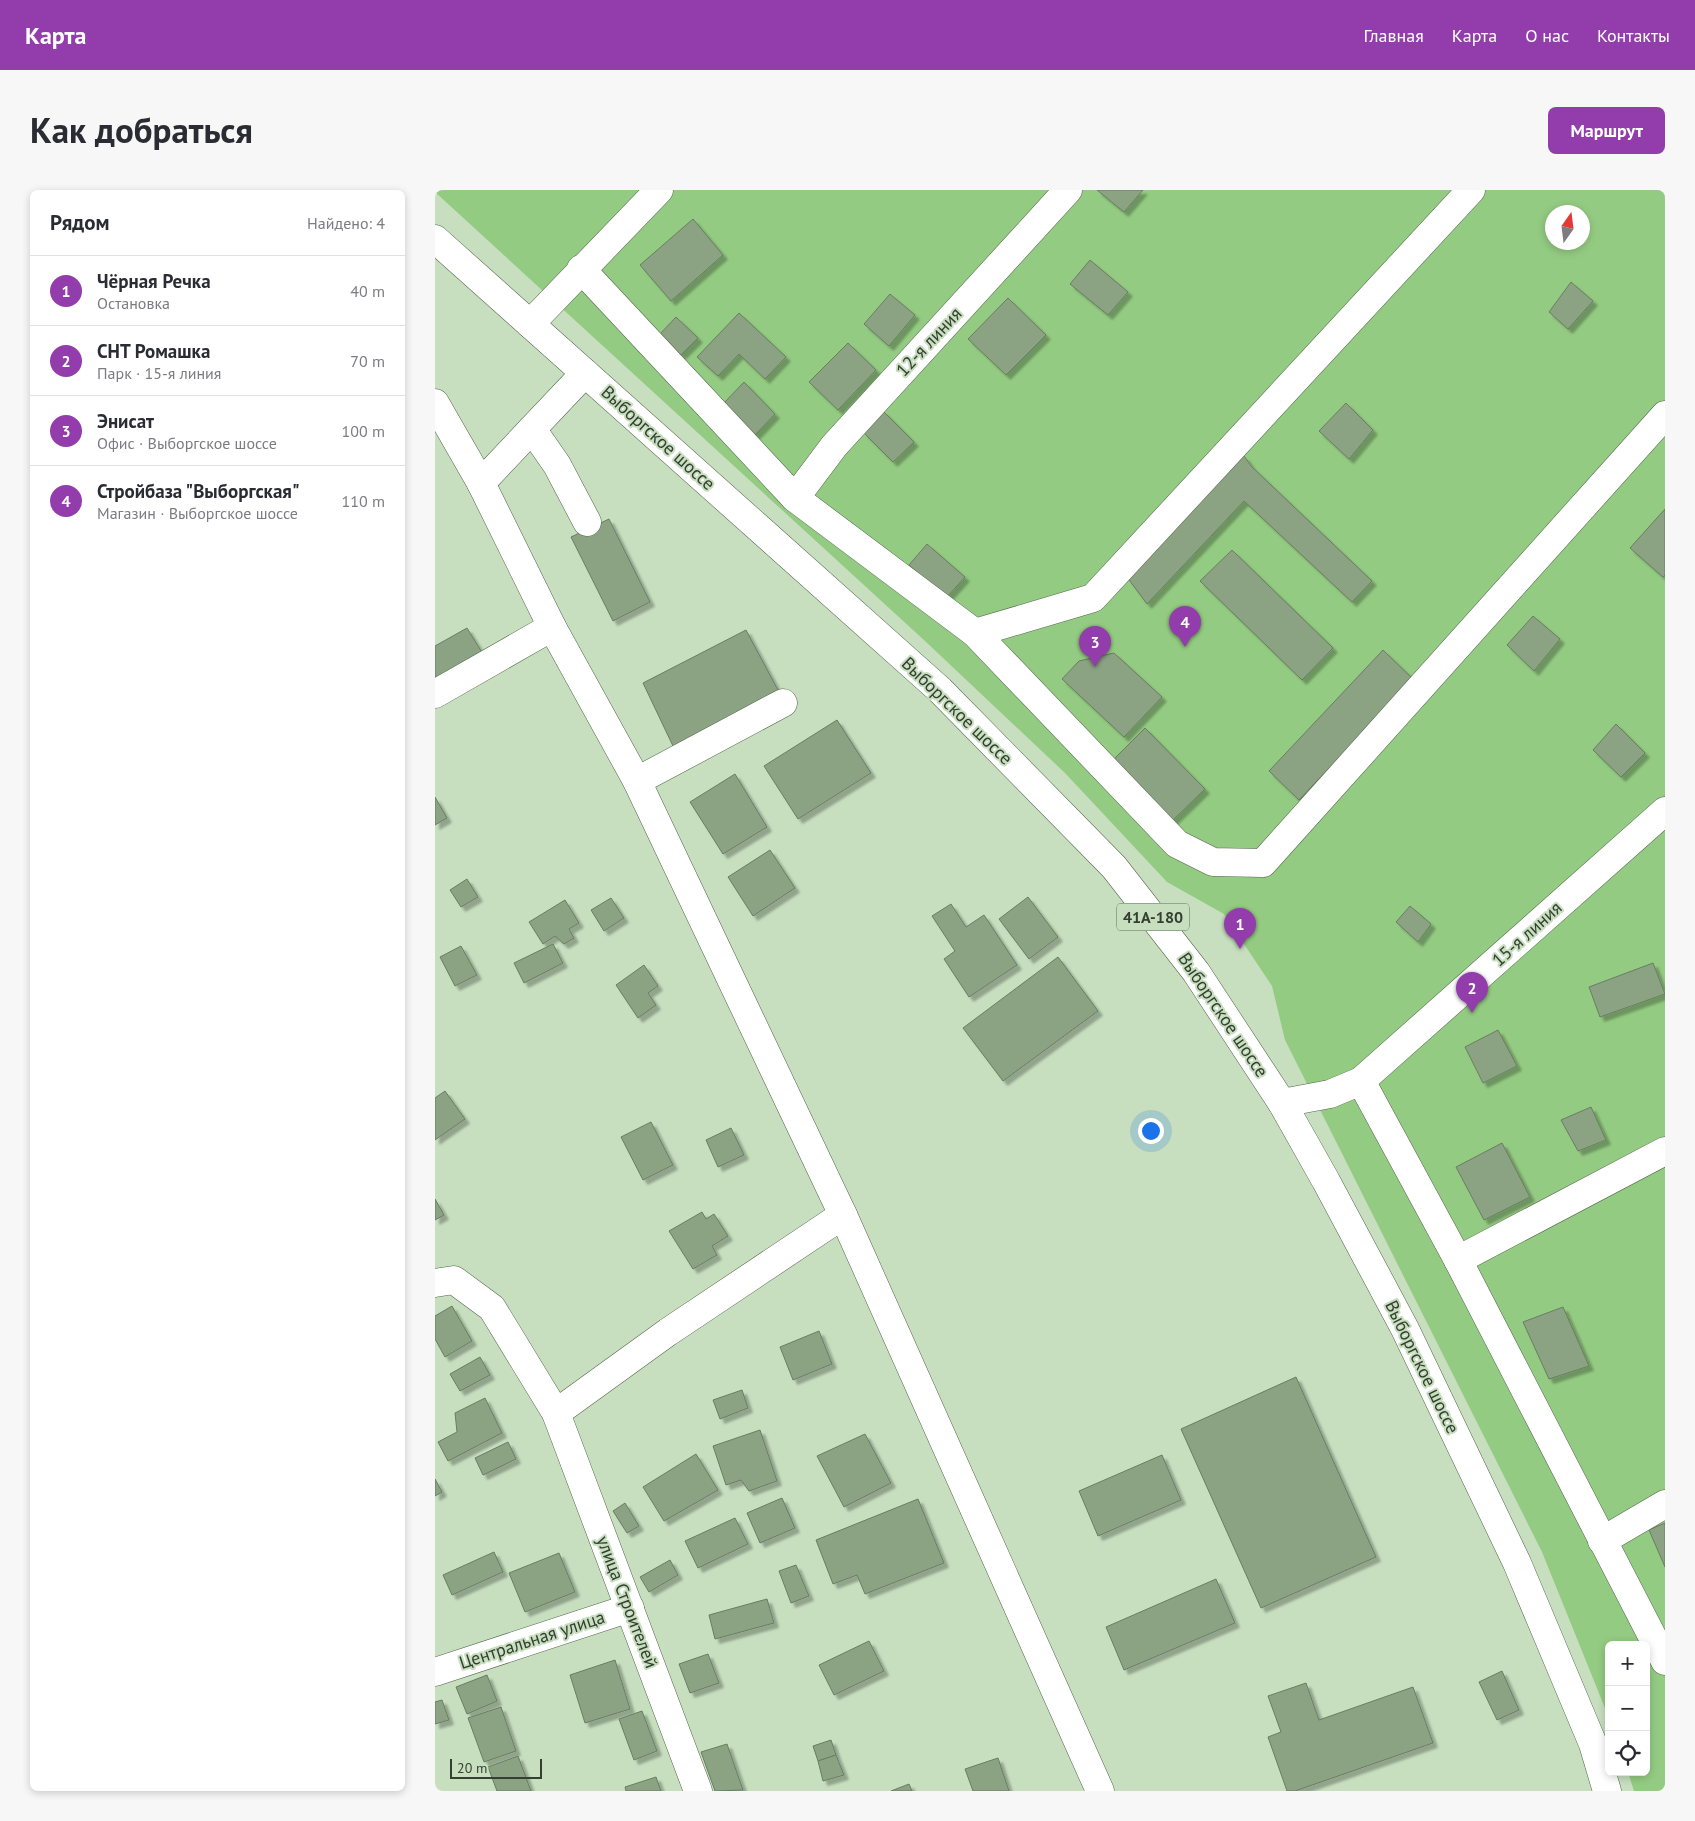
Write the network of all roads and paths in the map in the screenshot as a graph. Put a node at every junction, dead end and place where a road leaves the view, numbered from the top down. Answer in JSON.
{"nodes":[{"id":1,"x":659,"y":190,"type":"edge"},
{"id":2,"x":1069,"y":190,"type":"edge"},
{"id":3,"x":1471,"y":190,"type":"edge"},
{"id":4,"x":435,"y":239,"type":"edge"},
{"id":5,"x":581,"y":269,"type":"junction"},
{"id":6,"x":530,"y":324,"type":"junction"},
{"id":7,"x":585,"y":373,"type":"junction"},
{"id":8,"x":435,"y":403,"type":"edge"},
{"id":9,"x":1665,"y":415,"type":"edge"},
{"id":10,"x":532,"y":429,"type":"junction"},
{"id":11,"x":481,"y":483,"type":"junction"},
{"id":12,"x":795,"y":498,"type":"junction"},
{"id":13,"x":587,"y":522,"type":"dead end"},
{"id":14,"x":552,"y":627,"type":"junction"},
{"id":15,"x":975,"y":633,"type":"junction"},
{"id":16,"x":435,"y":694,"type":"edge"},
{"id":17,"x":783,"y":703,"type":"dead end"},
{"id":18,"x":637,"y":782,"type":"junction"},
{"id":19,"x":1665,"y":811,"type":"edge"},
{"id":20,"x":1361,"y":1081,"type":"junction"},
{"id":21,"x":1282,"y":1103,"type":"junction"},
{"id":22,"x":1665,"y":1151,"type":"edge"},
{"id":23,"x":843,"y":1215,"type":"junction"},
{"id":24,"x":1458,"y":1260,"type":"junction"},
{"id":25,"x":435,"y":1283,"type":"edge"},
{"id":26,"x":556,"y":1413,"type":"junction"},
{"id":27,"x":1665,"y":1504,"type":"edge"},
{"id":28,"x":1602,"y":1541,"type":"junction"},
{"id":29,"x":630,"y":1608,"type":"junction"},
{"id":30,"x":1665,"y":1661,"type":"edge"},
{"id":31,"x":435,"y":1672,"type":"edge"},
{"id":32,"x":698,"y":1791,"type":"edge"},
{"id":33,"x":1100,"y":1791,"type":"edge"},
{"id":34,"x":1607,"y":1791,"type":"edge"}],
"edges":[{"from":1,"to":5,"type":"street"},
{"from":2,"to":12,"type":"street","name":"12-я линия"},
{"from":3,"to":15,"type":"street"},
{"from":4,"to":6,"type":"street","name":"Выборгское шоссе","number":"41А-180"},
{"from":5,"to":6,"type":"street"},
{"from":5,"to":12,"type":"street"},
{"from":6,"to":7,"type":"street","name":"Выборгское шоссе","number":"41А-180"},
{"from":7,"to":10,"type":"street"},
{"from":7,"to":21,"type":"street","name":"Выборгское шоссе","number":"41А-180"},
{"from":8,"to":11,"type":"street"},
{"from":9,"to":15,"type":"street"},
{"from":10,"to":11,"type":"street"},
{"from":10,"to":13,"type":"street"},
{"from":11,"to":14,"type":"street"},
{"from":12,"to":15,"type":"street"},
{"from":14,"to":16,"type":"street"},
{"from":14,"to":18,"type":"street"},
{"from":17,"to":18,"type":"street"},
{"from":18,"to":23,"type":"street"},
{"from":19,"to":20,"type":"street","name":"15-я линия"},
{"from":20,"to":21,"type":"street","name":"15-я линия"},
{"from":20,"to":24,"type":"street"},
{"from":21,"to":34,"type":"street","name":"Выборгское шоссе","number":"41А-180"},
{"from":22,"to":24,"type":"street"},
{"from":23,"to":26,"type":"street"},
{"from":23,"to":33,"type":"street"},
{"from":24,"to":28,"type":"street"},
{"from":25,"to":26,"type":"street","name":"улица Строителей"},
{"from":26,"to":29,"type":"street","name":"улица Строителей"},
{"from":27,"to":28,"type":"street"},
{"from":28,"to":30,"type":"street"},
{"from":29,"to":31,"type":"street","name":"Центральная улица"},
{"from":29,"to":32,"type":"street","name":"улица Строителей"}]}
